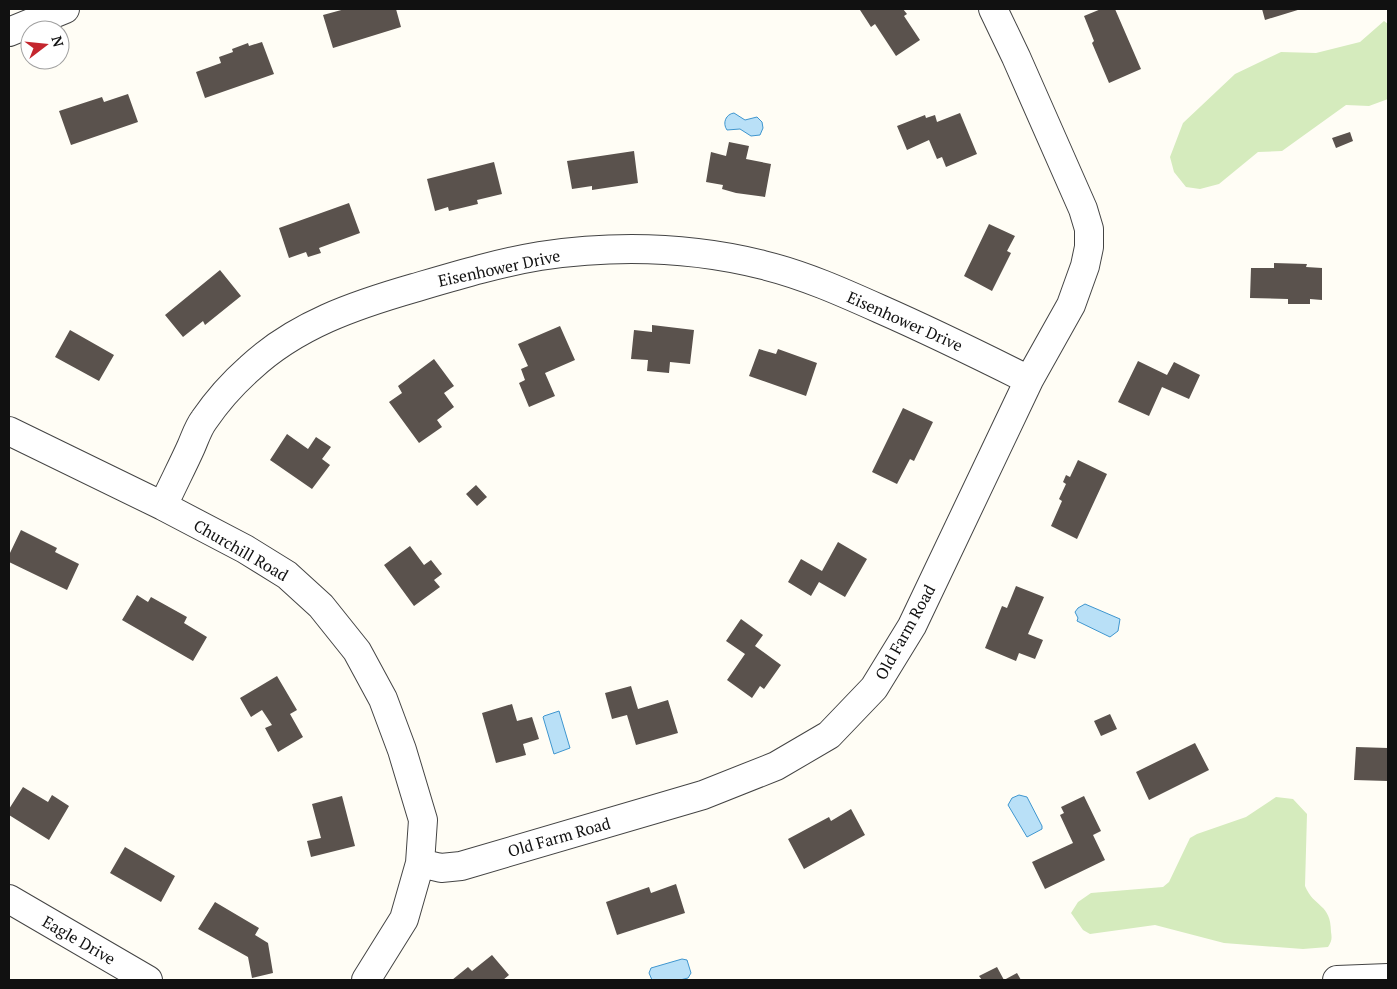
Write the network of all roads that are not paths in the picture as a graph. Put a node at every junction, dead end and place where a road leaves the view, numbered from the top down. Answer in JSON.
{"nodes":[{"id":1,"x":65,"y":9,"type":"edge"},
{"id":2,"x":993,"y":9,"type":"edge"},
{"id":3,"x":9,"y":32,"type":"edge"},
{"id":4,"x":1029,"y":380,"type":"junction"},
{"id":5,"x":9,"y":431,"type":"edge"},
{"id":6,"x":163,"y":506,"type":"junction"},
{"id":7,"x":420,"y":863,"type":"junction"},
{"id":8,"x":9,"y":899,"type":"edge"},
{"id":9,"x":1388,"y":978,"type":"edge"},
{"id":10,"x":148,"y":980,"type":"edge"},
{"id":11,"x":366,"y":980,"type":"edge"},
{"id":12,"x":1337,"y":980,"type":"edge"}],
"edges":[{"from":1,"to":3,"type":"street"},
{"from":2,"to":4,"type":"street","name":"Old Farm Road"},
{"from":4,"to":6,"type":"street","name":"Eisenhower Drive"},
{"from":4,"to":7,"type":"street","name":"Old Farm Road"},
{"from":5,"to":6,"type":"street","name":"Churchill Road"},
{"from":6,"to":7,"type":"street","name":"Churchill Road"},
{"from":7,"to":11,"type":"street"},
{"from":8,"to":10,"type":"street","name":"Eagle Drive"},
{"from":9,"to":12,"type":"street"}]}
